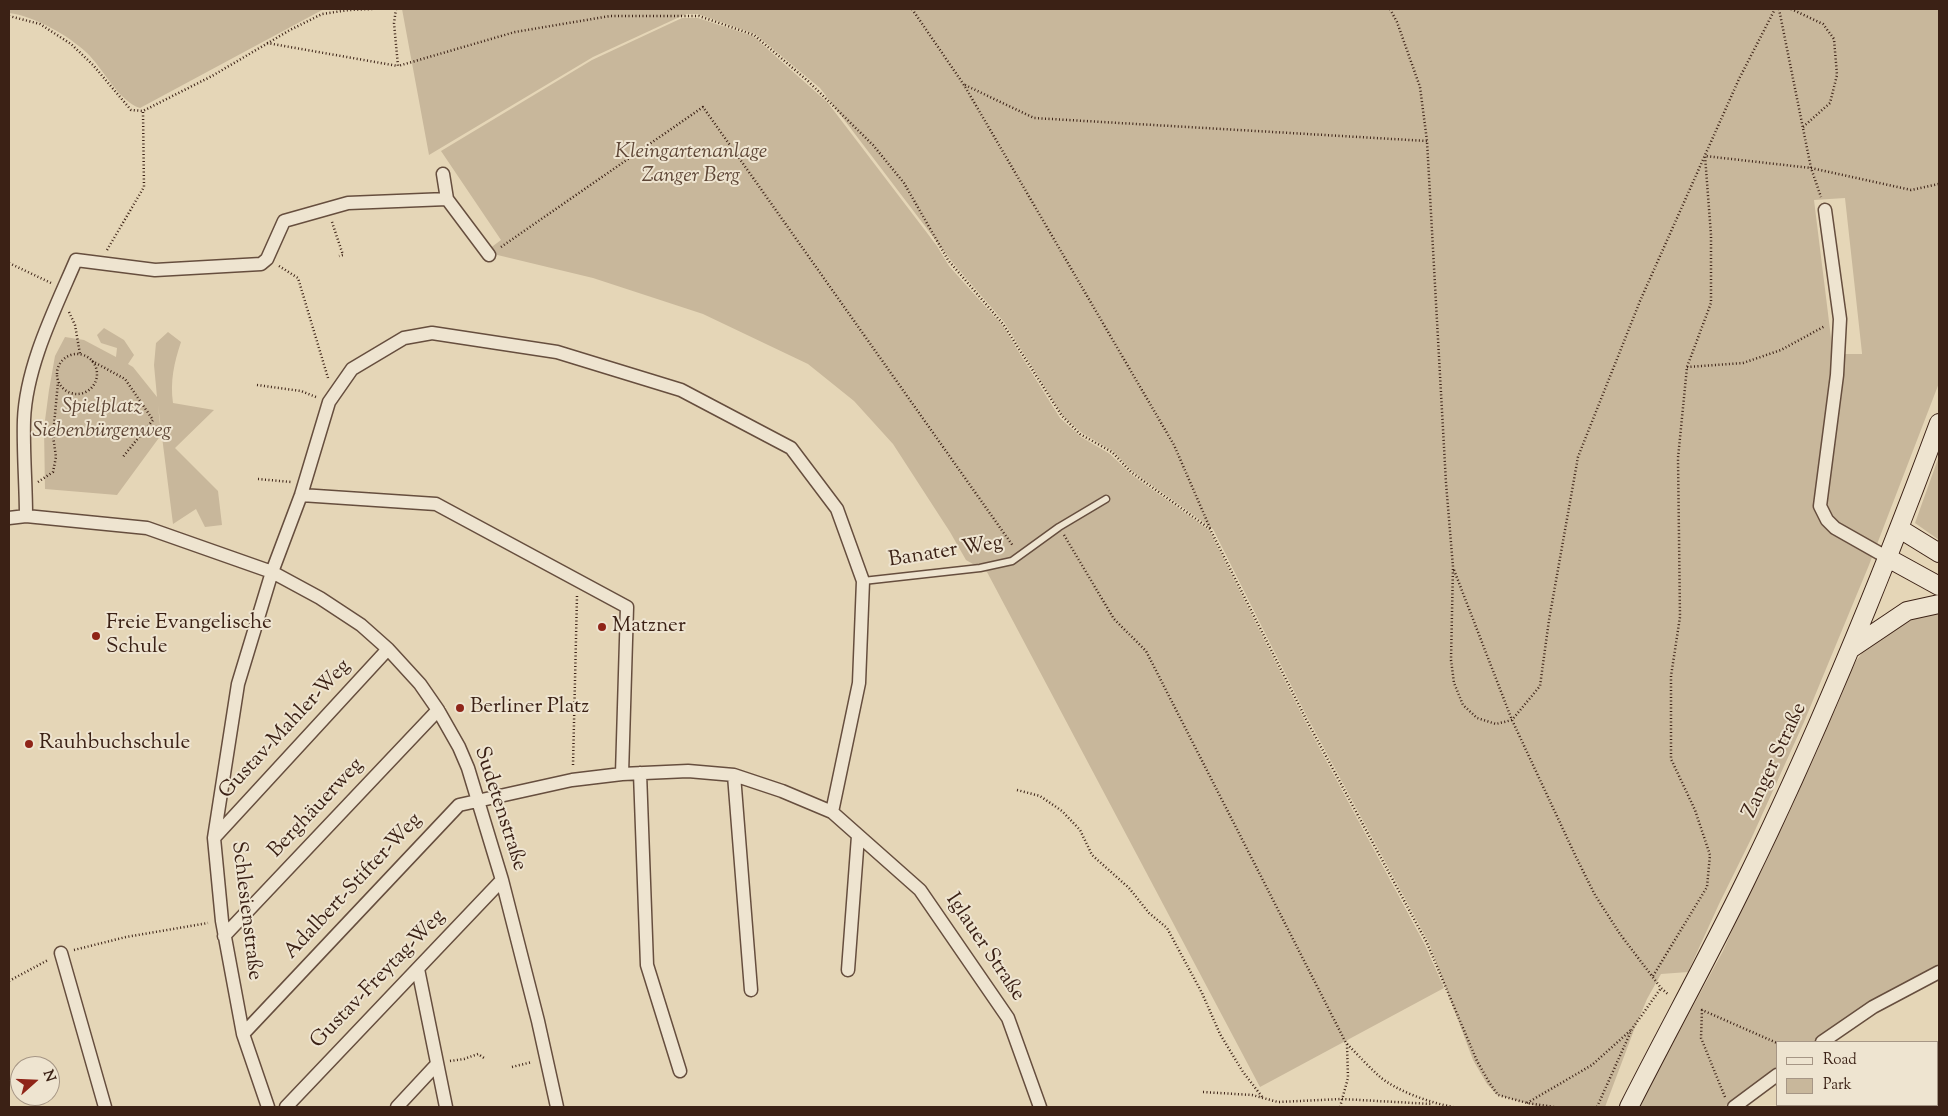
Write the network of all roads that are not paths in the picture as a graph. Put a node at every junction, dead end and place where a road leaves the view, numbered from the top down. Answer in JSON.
{"nodes":[{"id":1,"x":443,"y":174,"type":"dead end"},
{"id":2,"x":447,"y":198,"type":"junction"},
{"id":3,"x":1825,"y":210,"type":"road end"},
{"id":4,"x":489,"y":255,"type":"road end"},
{"id":5,"x":1939,"y":423,"type":"edge"},
{"id":6,"x":303,"y":489,"type":"junction"},
{"id":7,"x":1106,"y":499,"type":"dead end"},
{"id":8,"x":26,"y":516,"type":"junction"},
{"id":9,"x":9,"y":518,"type":"edge"},
{"id":10,"x":1900,"y":529,"type":"junction"},
{"id":11,"x":1939,"y":553,"type":"edge"},
{"id":12,"x":1888,"y":558,"type":"junction"},
{"id":13,"x":272,"y":572,"type":"junction"},
{"id":14,"x":863,"y":581,"type":"junction"},
{"id":15,"x":1939,"y":586,"type":"edge"},
{"id":16,"x":1939,"y":604,"type":"edge"},
{"id":17,"x":1852,"y":648,"type":"junction"},
{"id":18,"x":388,"y":649,"type":"junction"},
{"id":19,"x":438,"y":710,"type":"junction"},
{"id":20,"x":640,"y":773,"type":"junction"},
{"id":21,"x":622,"y":774,"type":"junction"},
{"id":22,"x":734,"y":775,"type":"junction"},
{"id":23,"x":479,"y":800,"type":"junction"},
{"id":24,"x":832,"y":812,"type":"junction"},
{"id":25,"x":858,"y":836,"type":"junction"},
{"id":26,"x":214,"y":838,"type":"junction"},
{"id":27,"x":502,"y":880,"type":"junction"},
{"id":28,"x":224,"y":936,"type":"junction"},
{"id":29,"x":61,"y":953,"type":"dead end"},
{"id":30,"x":418,"y":969,"type":"junction"},
{"id":31,"x":848,"y":970,"type":"dead end"},
{"id":32,"x":1939,"y":972,"type":"edge"},
{"id":33,"x":751,"y":990,"type":"dead end"},
{"id":34,"x":243,"y":1034,"type":"junction"},
{"id":35,"x":1823,"y":1041,"type":"edge"},
{"id":36,"x":437,"y":1065,"type":"junction"},
{"id":37,"x":680,"y":1071,"type":"dead end"},
{"id":38,"x":1776,"y":1076,"type":"edge"},
{"id":39,"x":1730,"y":1103,"type":"edge"},
{"id":40,"x":105,"y":1107,"type":"edge"},
{"id":41,"x":268,"y":1107,"type":"edge"},
{"id":42,"x":286,"y":1107,"type":"edge"},
{"id":43,"x":397,"y":1107,"type":"edge"},
{"id":44,"x":446,"y":1107,"type":"edge"},
{"id":45,"x":557,"y":1107,"type":"edge"},
{"id":46,"x":1040,"y":1107,"type":"edge"},
{"id":47,"x":1628,"y":1107,"type":"edge"}],
"edges":[{"from":1,"to":2,"type":"street"},
{"from":2,"to":4,"type":"street"},
{"from":2,"to":8,"type":"street"},
{"from":3,"to":12,"type":"street"},
{"from":5,"to":10,"type":"street","name":"Zanger Straße"},
{"from":6,"to":13,"type":"street","name":"Schlesienstraße"},
{"from":6,"to":14,"type":"street","name":"Schlesienstraße"},
{"from":6,"to":21,"type":"street"},
{"from":7,"to":14,"type":"lane","name":"Banater Weg"},
{"from":8,"to":9,"type":"street","name":"Sudetenstraße"},
{"from":8,"to":13,"type":"street","name":"Sudetenstraße"},
{"from":10,"to":11,"type":"street"},
{"from":10,"to":12,"type":"street","name":"Zanger Straße"},
{"from":12,"to":15,"type":"street"},
{"from":12,"to":17,"type":"street","name":"Zanger Straße"},
{"from":13,"to":18,"type":"street","name":"Sudetenstraße"},
{"from":13,"to":26,"type":"street","name":"Schlesienstraße"},
{"from":14,"to":24,"type":"street"},
{"from":16,"to":17,"type":"street"},
{"from":17,"to":47,"type":"street","name":"Zanger Straße"},
{"from":18,"to":19,"type":"street","name":"Sudetenstraße"},
{"from":18,"to":26,"type":"street","name":"Gustav-Mahler-Weg"},
{"from":19,"to":23,"type":"street","name":"Sudetenstraße"},
{"from":19,"to":28,"type":"street","name":"Berghäuerweg"},
{"from":20,"to":21,"type":"street","name":"Iglauer Straße"},
{"from":20,"to":22,"type":"street","name":"Iglauer Straße"},
{"from":20,"to":37,"type":"street"},
{"from":21,"to":23,"type":"street","name":"Iglauer Straße"},
{"from":22,"to":24,"type":"street","name":"Iglauer Straße"},
{"from":22,"to":33,"type":"street"},
{"from":23,"to":27,"type":"street","name":"Sudetenstraße"},
{"from":23,"to":34,"type":"street","name":"Adalbert-Stifter-Weg"},
{"from":24,"to":25,"type":"street","name":"Iglauer Straße"},
{"from":25,"to":31,"type":"street"},
{"from":25,"to":46,"type":"street","name":"Iglauer Straße"},
{"from":26,"to":28,"type":"street","name":"Schlesienstraße"},
{"from":27,"to":30,"type":"street","name":"Gustav-Freytag-Weg"},
{"from":27,"to":45,"type":"street","name":"Sudetenstraße"},
{"from":28,"to":34,"type":"street","name":"Schlesienstraße"},
{"from":29,"to":40,"type":"street"},
{"from":30,"to":36,"type":"street"},
{"from":30,"to":42,"type":"street","name":"Gustav-Freytag-Weg"},
{"from":32,"to":35,"type":"street"},
{"from":34,"to":41,"type":"street","name":"Schlesienstraße"},
{"from":36,"to":43,"type":"street"},
{"from":36,"to":44,"type":"street"},
{"from":38,"to":39,"type":"street"}]}
